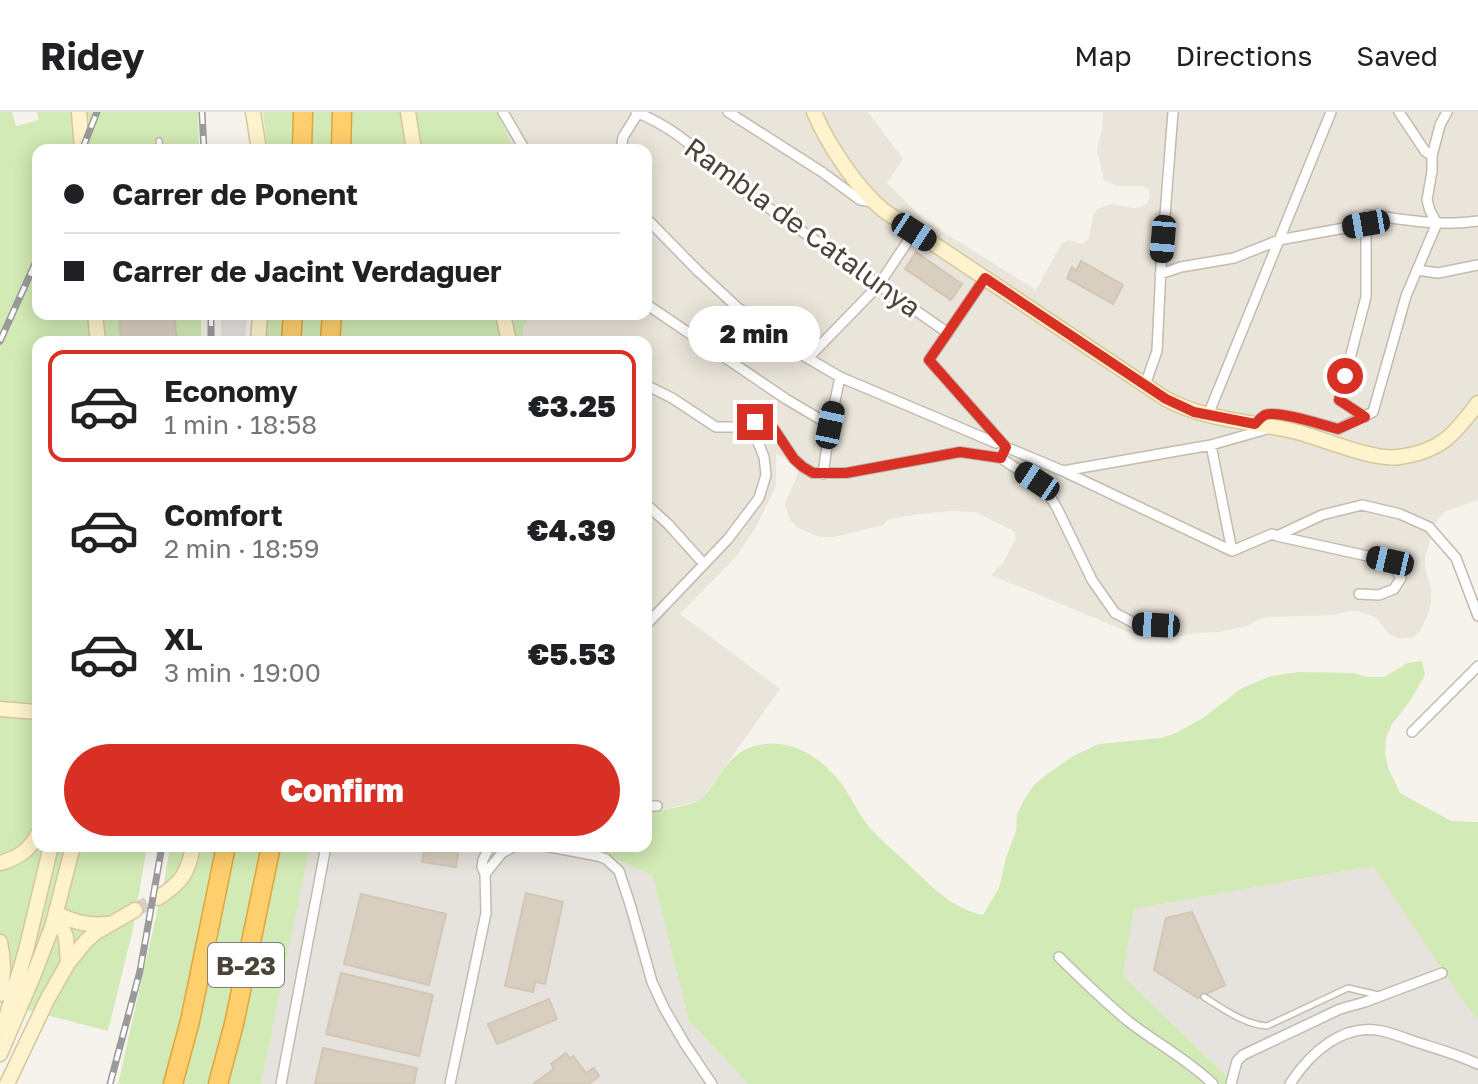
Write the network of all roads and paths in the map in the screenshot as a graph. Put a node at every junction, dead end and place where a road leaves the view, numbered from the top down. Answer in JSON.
{"nodes":[{"id":1,"x":79,"y":112,"type":"edge"},
{"id":2,"x":253,"y":112,"type":"edge"},
{"id":3,"x":303,"y":112,"type":"edge"},
{"id":4,"x":342,"y":112,"type":"edge"},
{"id":5,"x":408,"y":112,"type":"edge"},
{"id":6,"x":503,"y":112,"type":"edge"},
{"id":7,"x":637,"y":112,"type":"edge"},
{"id":8,"x":668,"y":112,"type":"edge"},
{"id":9,"x":728,"y":112,"type":"edge"},
{"id":10,"x":1173,"y":112,"type":"edge"},
{"id":11,"x":1331,"y":112,"type":"edge"},
{"id":12,"x":1399,"y":112,"type":"edge"},
{"id":13,"x":1447,"y":112,"type":"edge"},
{"id":14,"x":813,"y":115,"type":"edge"},
{"id":15,"x":659,"y":121,"type":"junction"},
{"id":16,"x":159,"y":141,"type":"dead end"},
{"id":17,"x":82,"y":144,"type":"edge"},
{"id":18,"x":159,"y":144,"type":"edge"},
{"id":19,"x":258,"y":144,"type":"edge"},
{"id":20,"x":302,"y":144,"type":"edge"},
{"id":21,"x":341,"y":144,"type":"edge"},
{"id":22,"x":413,"y":144,"type":"edge"},
{"id":23,"x":522,"y":144,"type":"edge"},
{"id":24,"x":622,"y":144,"type":"edge"},
{"id":25,"x":1432,"y":156,"type":"junction"},
{"id":26,"x":873,"y":202,"type":"junction"},
{"id":27,"x":1478,"y":221,"type":"edge"},
{"id":28,"x":1437,"y":223,"type":"junction"},
{"id":29,"x":652,"y":224,"type":"edge"},
{"id":30,"x":1366,"y":224,"type":"junction"},
{"id":31,"x":914,"y":232,"type":"junction"},
{"id":32,"x":1279,"y":240,"type":"junction"},
{"id":33,"x":1478,"y":265,"type":"edge"},
{"id":34,"x":1417,"y":270,"type":"junction"},
{"id":35,"x":1160,"y":274,"type":"junction"},
{"id":36,"x":985,"y":278,"type":"junction"},
{"id":37,"x":878,"y":286,"type":"junction"},
{"id":38,"x":652,"y":308,"type":"edge"},
{"id":39,"x":948,"y":333,"type":"junction"},
{"id":40,"x":808,"y":358,"type":"junction"},
{"id":41,"x":840,"y":377,"type":"junction"},
{"id":42,"x":1145,"y":385,"type":"junction"},
{"id":43,"x":652,"y":388,"type":"edge"},
{"id":44,"x":1478,"y":403,"type":"edge"},
{"id":45,"x":1208,"y":415,"type":"junction"},
{"id":46,"x":1365,"y":417,"type":"junction"},
{"id":47,"x":1255,"y":424,"type":"junction"},
{"id":48,"x":748,"y":425,"type":"junction"},
{"id":49,"x":830,"y":425,"type":"junction"},
{"id":50,"x":1272,"y":427,"type":"junction"},
{"id":51,"x":1003,"y":444,"type":"junction"},
{"id":52,"x":1211,"y":445,"type":"junction"},
{"id":53,"x":1001,"y":458,"type":"junction"},
{"id":54,"x":1063,"y":471,"type":"junction"},
{"id":55,"x":823,"y":474,"type":"junction"},
{"id":56,"x":652,"y":509,"type":"edge"},
{"id":57,"x":1277,"y":536,"type":"junction"},
{"id":58,"x":1232,"y":551,"type":"junction"},
{"id":59,"x":703,"y":563,"type":"junction"},
{"id":60,"x":1359,"y":594,"type":"dead end"},
{"id":61,"x":1478,"y":616,"type":"edge"},
{"id":62,"x":652,"y":618,"type":"edge"},
{"id":63,"x":1174,"y":626,"type":"dead end"},
{"id":64,"x":1478,"y":666,"type":"edge"},
{"id":65,"x":0,"y":709,"type":"edge"},
{"id":66,"x":32,"y":712,"type":"edge"},
{"id":67,"x":1412,"y":732,"type":"dead end"},
{"id":68,"x":32,"y":844,"type":"edge"},
{"id":69,"x":50,"y":852,"type":"edge"},
{"id":70,"x":71,"y":852,"type":"edge"},
{"id":71,"x":191,"y":852,"type":"edge"},
{"id":72,"x":225,"y":852,"type":"edge"},
{"id":73,"x":270,"y":852,"type":"edge"},
{"id":74,"x":325,"y":852,"type":"edge"},
{"id":75,"x":487,"y":852,"type":"edge"},
{"id":76,"x":504,"y":852,"type":"edge"},
{"id":77,"x":577,"y":852,"type":"edge"},
{"id":78,"x":0,"y":863,"type":"edge"},
{"id":79,"x":485,"y":874,"type":"junction"},
{"id":80,"x":158,"y":898,"type":"tunnel mouth"},
{"id":81,"x":135,"y":910,"type":"tunnel mouth"},
{"id":82,"x":56,"y":913,"type":"junction"},
{"id":83,"x":108,"y":924,"type":"junction"},
{"id":84,"x":0,"y":942,"type":"edge"},
{"id":85,"x":1059,"y":957,"type":"dead end"},
{"id":86,"x":68,"y":963,"type":"junction"},
{"id":87,"x":1442,"y":973,"type":"dead end"},
{"id":88,"x":0,"y":994,"type":"edge"},
{"id":89,"x":1381,"y":996,"type":"junction"},
{"id":90,"x":1204,"y":997,"type":"dead end"},
{"id":91,"x":0,"y":1036,"type":"edge"},
{"id":92,"x":0,"y":1054,"type":"edge"},
{"id":93,"x":1478,"y":1064,"type":"edge"},
{"id":94,"x":7,"y":1084,"type":"edge"},
{"id":95,"x":173,"y":1084,"type":"edge"},
{"id":96,"x":218,"y":1084,"type":"edge"},
{"id":97,"x":281,"y":1084,"type":"edge"},
{"id":98,"x":450,"y":1084,"type":"edge"},
{"id":99,"x":712,"y":1084,"type":"edge"},
{"id":100,"x":1213,"y":1084,"type":"edge"},
{"id":101,"x":1231,"y":1084,"type":"edge"},
{"id":102,"x":1290,"y":1084,"type":"edge"}],
"edges":[{"from":1,"to":17,"type":"street"},
{"from":2,"to":19,"type":"street"},
{"from":3,"to":20,"type":"highway"},
{"from":4,"to":21,"type":"highway"},
{"from":5,"to":22,"type":"street"},
{"from":6,"to":23,"type":"street"},
{"from":7,"to":15,"type":"street","name":"Rambla de Catalunya"},
{"from":7,"to":24,"type":"street"},
{"from":8,"to":15,"type":"street"},
{"from":9,"to":26,"type":"street"},
{"from":10,"to":35,"type":"street"},
{"from":11,"to":32,"type":"street"},
{"from":12,"to":25,"type":"street"},
{"from":13,"to":25,"type":"street"},
{"from":14,"to":26,"type":"street"},
{"from":15,"to":37,"type":"street","name":"Rambla de Catalunya"},
{"from":16,"to":18,"type":"lane"},
{"from":25,"to":28,"type":"street"},
{"from":26,"to":31,"type":"street"},
{"from":27,"to":28,"type":"street"},
{"from":28,"to":30,"type":"street"},
{"from":28,"to":34,"type":"street"},
{"from":29,"to":40,"type":"street"},
{"from":30,"to":32,"type":"street"},
{"from":30,"to":46,"type":"street"},
{"from":31,"to":36,"type":"street"},
{"from":31,"to":37,"type":"street"},
{"from":32,"to":35,"type":"street"},
{"from":32,"to":45,"type":"street"},
{"from":33,"to":34,"type":"street"},
{"from":34,"to":46,"type":"street"},
{"from":35,"to":42,"type":"street"},
{"from":36,"to":39,"type":"street"},
{"from":36,"to":42,"type":"street"},
{"from":37,"to":39,"type":"street","name":"Rambla de Catalunya"},
{"from":37,"to":40,"type":"street"},
{"from":38,"to":49,"type":"street"},
{"from":39,"to":51,"type":"street"},
{"from":40,"to":41,"type":"street"},
{"from":41,"to":49,"type":"street"},
{"from":41,"to":51,"type":"street"},
{"from":42,"to":45,"type":"street"},
{"from":43,"to":48,"type":"street"},
{"from":44,"to":50,"type":"street"},
{"from":45,"to":47,"type":"street"},
{"from":46,"to":47,"type":"street"},
{"from":47,"to":50,"type":"street"},
{"from":48,"to":55,"type":"street"},
{"from":48,"to":59,"type":"street"},
{"from":49,"to":55,"type":"street"},
{"from":50,"to":52,"type":"street"},
{"from":51,"to":53,"type":"street"},
{"from":51,"to":54,"type":"street"},
{"from":52,"to":54,"type":"street"},
{"from":52,"to":58,"type":"street"},
{"from":53,"to":55,"type":"street"},
{"from":53,"to":63,"type":"street"},
{"from":54,"to":58,"type":"street"},
{"from":56,"to":59,"type":"street"},
{"from":57,"to":58,"type":"street"},
{"from":57,"to":60,"type":"street"},
{"from":57,"to":61,"type":"street"},
{"from":59,"to":62,"type":"street"},
{"from":64,"to":67,"type":"street"},
{"from":65,"to":66,"type":"street"},
{"from":68,"to":78,"type":"street"},
{"from":69,"to":91,"type":"street"},
{"from":70,"to":82,"type":"street"},
{"from":71,"to":80,"type":"street"},
{"from":72,"to":95,"type":"highway","number":"B-23"},
{"from":73,"to":96,"type":"highway","number":"B-23"},
{"from":74,"to":97,"type":"street"},
{"from":75,"to":79,"type":"street"},
{"from":76,"to":79,"type":"street"},
{"from":77,"to":99,"type":"street"},
{"from":79,"to":98,"type":"street"},
{"from":81,"to":83,"type":"street"},
{"from":82,"to":83,"type":"street"},
{"from":82,"to":86,"type":"street"},
{"from":82,"to":92,"type":"street"},
{"from":83,"to":86,"type":"street"},
{"from":84,"to":88,"type":"street"},
{"from":85,"to":100,"type":"street"},
{"from":86,"to":94,"type":"street"},
{"from":87,"to":89,"type":"street"},
{"from":89,"to":90,"type":"lane"},
{"from":89,"to":101,"type":"street"},
{"from":93,"to":102,"type":"street"}]}
